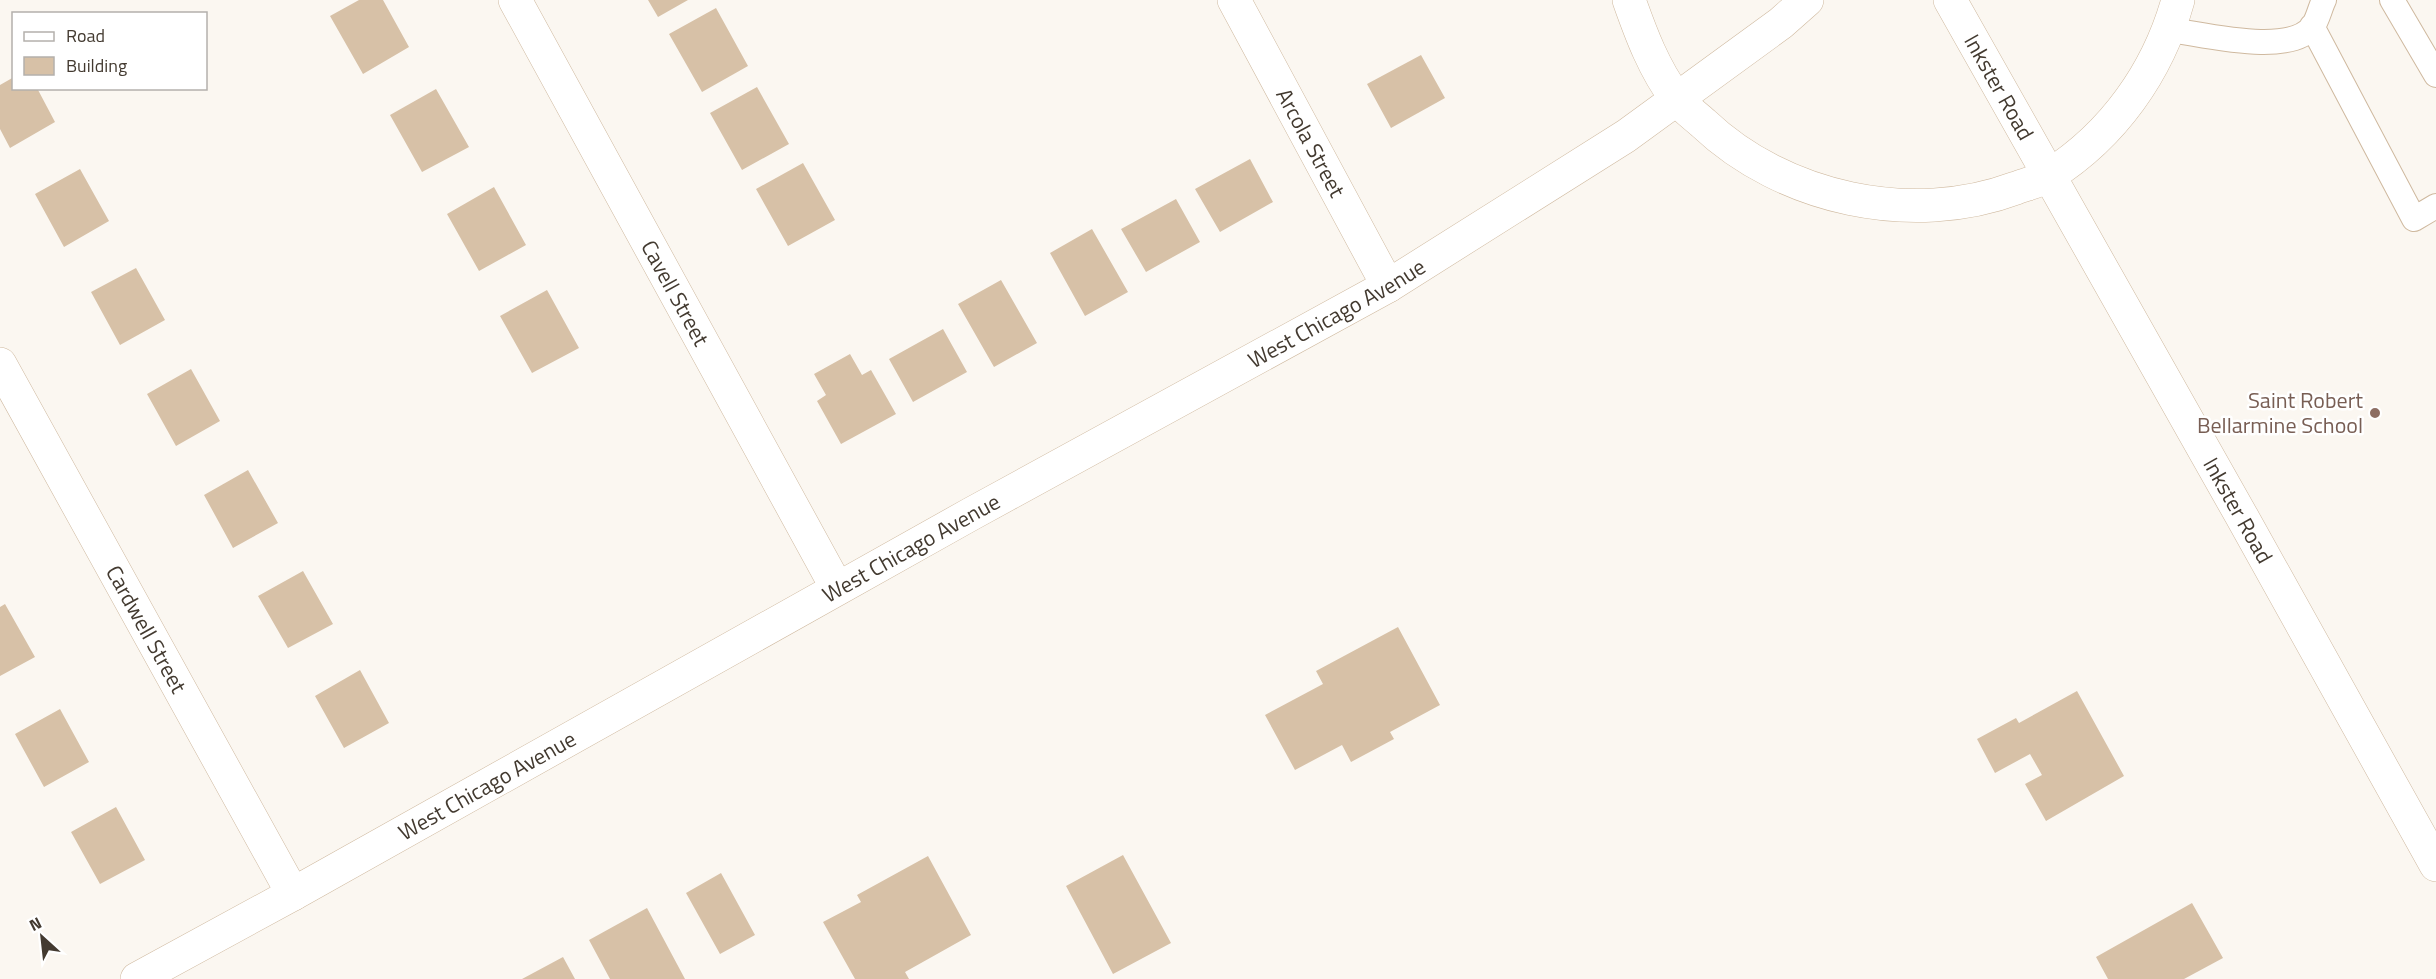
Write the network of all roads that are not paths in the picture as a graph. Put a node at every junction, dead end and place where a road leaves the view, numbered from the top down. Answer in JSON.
{"nodes":[{"id":1,"x":515,"y":0,"type":"edge"},
{"id":2,"x":1234,"y":0,"type":"edge"},
{"id":3,"x":1629,"y":0,"type":"edge"},
{"id":4,"x":1807,"y":0,"type":"edge"},
{"id":5,"x":1950,"y":0,"type":"edge"},
{"id":6,"x":2324,"y":0,"type":"edge"},
{"id":7,"x":2392,"y":0,"type":"edge"},
{"id":8,"x":2174,"y":15,"type":"edge"},
{"id":9,"x":2312,"y":26,"type":"junction"},
{"id":10,"x":2436,"y":75,"type":"edge"},
{"id":11,"x":1677,"y":99,"type":"junction"},
{"id":12,"x":2048,"y":176,"type":"junction"},
{"id":13,"x":2436,"y":206,"type":"edge"},
{"id":14,"x":1389,"y":286,"type":"junction"},
{"id":15,"x":0,"y":364,"type":"edge"},
{"id":16,"x":837,"y":588,"type":"junction"},
{"id":17,"x":2436,"y":865,"type":"edge"},
{"id":18,"x":293,"y":894,"type":"junction"},
{"id":19,"x":137,"y":979,"type":"edge"}],
"edges":[{"from":1,"to":16,"type":"street","name":"Cavell Street"},
{"from":2,"to":14,"type":"street","name":"Arcola Street"},
{"from":3,"to":11,"type":"street"},
{"from":4,"to":11,"type":"street","name":"West Chicago Avenue"},
{"from":5,"to":12,"type":"street","name":"Inkster Road"},
{"from":6,"to":9,"type":"lane"},
{"from":7,"to":10,"type":"lane"},
{"from":8,"to":9,"type":"lane"},
{"from":8,"to":12,"type":"street"},
{"from":9,"to":13,"type":"lane"},
{"from":11,"to":12,"type":"street"},
{"from":11,"to":14,"type":"street","name":"West Chicago Avenue"},
{"from":12,"to":17,"type":"street","name":"Inkster Road"},
{"from":14,"to":16,"type":"street","name":"West Chicago Avenue"},
{"from":15,"to":18,"type":"street","name":"Cardwell Street"},
{"from":16,"to":18,"type":"street","name":"West Chicago Avenue"},
{"from":18,"to":19,"type":"street","name":"West Chicago Avenue"}]}
